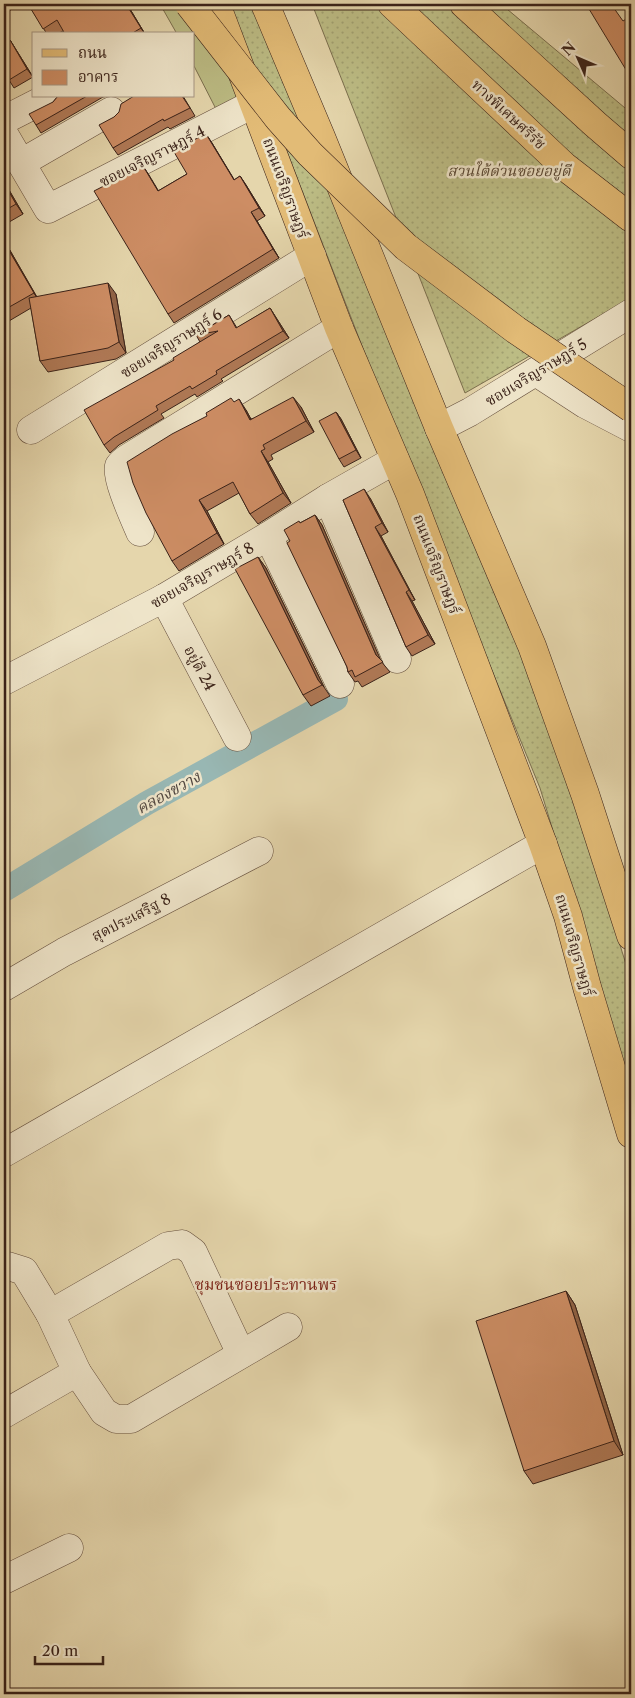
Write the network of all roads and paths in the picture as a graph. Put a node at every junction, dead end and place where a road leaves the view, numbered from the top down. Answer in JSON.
{"nodes":[{"id":1,"x":189,"y":4,"type":"edge"},
{"id":2,"x":216,"y":4,"type":"edge"},
{"id":3,"x":265,"y":4,"type":"edge"},
{"id":4,"x":392,"y":4,"type":"edge"},
{"id":5,"x":464,"y":4,"type":"edge"},
{"id":6,"x":47,"y":98,"type":"edge"},
{"id":7,"x":255,"y":103,"type":"junction"},
{"id":8,"x":111,"y":111,"type":"dead end"},
{"id":9,"x":4,"y":120,"type":"edge"},
{"id":10,"x":11,"y":154,"type":"edge"},
{"id":11,"x":631,"y":155,"type":"edge"},
{"id":12,"x":631,"y":218,"type":"edge"},
{"id":13,"x":312,"y":256,"type":"junction"},
{"id":14,"x":631,"y":313,"type":"edge"},
{"id":15,"x":339,"y":328,"type":"junction"},
{"id":16,"x":536,"y":372,"type":"junction"},
{"id":17,"x":631,"y":408,"type":"edge"},
{"id":18,"x":439,"y":428,"type":"junction"},
{"id":19,"x":631,"y":428,"type":"edge"},
{"id":20,"x":31,"y":430,"type":"dead end"},
{"id":21,"x":395,"y":460,"type":"junction"},
{"id":22,"x":328,"y":498,"type":"junction"},
{"id":23,"x":140,"y":532,"type":"dead end"},
{"id":24,"x":268,"y":536,"type":"junction"},
{"id":25,"x":164,"y":598,"type":"junction"},
{"id":26,"x":397,"y":659,"type":"dead end"},
{"id":27,"x":4,"y":680,"type":"edge"},
{"id":28,"x":340,"y":684,"type":"dead end"},
{"id":29,"x":236,"y":737,"type":"dead end"},
{"id":30,"x":543,"y":844,"type":"junction"},
{"id":31,"x":259,"y":851,"type":"dead end"},
{"id":32,"x":631,"y":936,"type":"edge"},
{"id":33,"x":4,"y":987,"type":"edge"},
{"id":34,"x":631,"y":1134,"type":"edge"},
{"id":35,"x":4,"y":1153,"type":"edge"},
{"id":36,"x":4,"y":1267,"type":"edge"},
{"id":37,"x":50,"y":1314,"type":"junction"},
{"id":38,"x":288,"y":1327,"type":"dead end"},
{"id":39,"x":241,"y":1354,"type":"junction"},
{"id":40,"x":77,"y":1372,"type":"junction"},
{"id":41,"x":4,"y":1414,"type":"edge"},
{"id":42,"x":68,"y":1548,"type":"dead end"},
{"id":43,"x":4,"y":1580,"type":"edge"}],
"edges":[{"from":1,"to":17,"type":"main road","bridge":true},
{"from":2,"to":7,"type":"main road","name":"ถนนเจริญราษฎร์"},
{"from":3,"to":18,"type":"main road"},
{"from":4,"to":12,"type":"main road","name":"ทางพิเศษศรีรัช"},
{"from":5,"to":11,"type":"main road"},
{"from":6,"to":9,"type":"street"},
{"from":7,"to":10,"type":"street","name":"ซอยเจริญราษฎร์ 4"},
{"from":7,"to":13,"type":"main road","name":"ถนนเจริญราษฎร์"},
{"from":8,"to":10,"type":"street"},
{"from":13,"to":15,"type":"main road","name":"ถนนเจริญราษฎร์"},
{"from":13,"to":20,"type":"street","name":"ซอยเจริญราษฎร์ 6"},
{"from":14,"to":16,"type":"street","name":"ซอยเจริญราษฎร์ 5"},
{"from":15,"to":21,"type":"main road","name":"ถนนเจริญราษฎร์"},
{"from":15,"to":23,"type":"street"},
{"from":16,"to":18,"type":"street","name":"ซอยเจริญราษฎร์ 5"},
{"from":16,"to":19,"type":"street"},
{"from":18,"to":32,"type":"main road"},
{"from":21,"to":22,"type":"street","name":"ซอยเจริญราษฎร์ 8"},
{"from":21,"to":30,"type":"main road","name":"ถนนเจริญราษฎร์"},
{"from":22,"to":24,"type":"street","name":"ซอยเจริญราษฎร์ 8"},
{"from":22,"to":26,"type":"street"},
{"from":24,"to":25,"type":"street","name":"ซอยเจริญราษฎร์ 8"},
{"from":24,"to":28,"type":"street"},
{"from":25,"to":27,"type":"street","name":"ซอยเจริญราษฎร์ 8"},
{"from":25,"to":29,"type":"street","name":"อยู่ดี 24"},
{"from":30,"to":34,"type":"main road","name":"ถนนเจริญราษฎร์"},
{"from":30,"to":35,"type":"street"},
{"from":31,"to":33,"type":"street","name":"สุดประเสริฐ 8"},
{"from":36,"to":37,"type":"street"},
{"from":37,"to":39,"type":"street"},
{"from":37,"to":40,"type":"street"},
{"from":38,"to":39,"type":"street"},
{"from":39,"to":40,"type":"street"},
{"from":40,"to":41,"type":"street"},
{"from":42,"to":43,"type":"street"}]}
